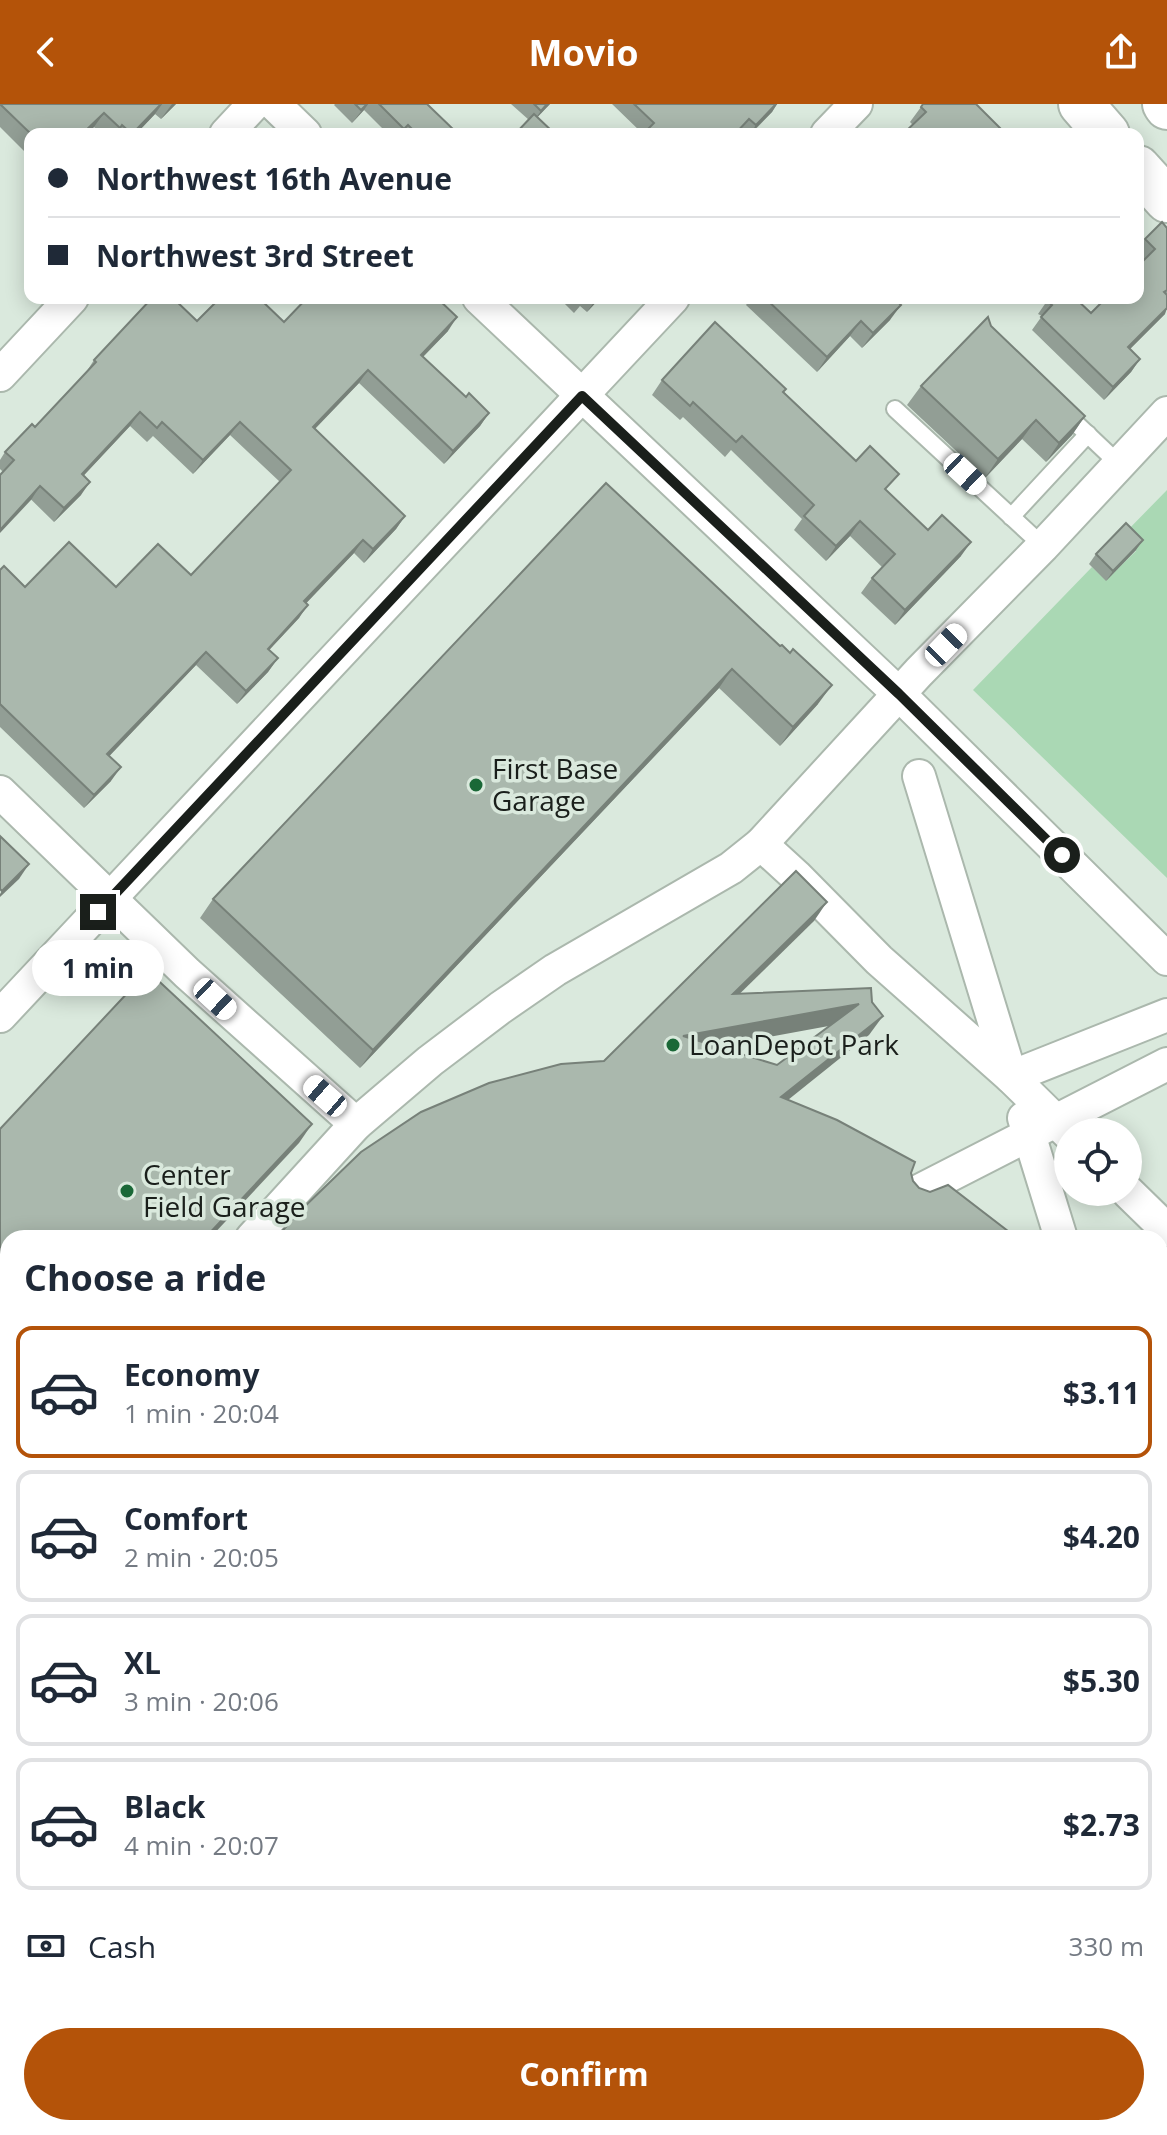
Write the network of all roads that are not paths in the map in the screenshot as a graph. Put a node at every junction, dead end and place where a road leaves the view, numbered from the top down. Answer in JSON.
{"nodes":[{"id":1,"x":254,"y":104,"type":"edge"},
{"id":2,"x":274,"y":104,"type":"edge"},
{"id":3,"x":856,"y":104,"type":"edge"},
{"id":4,"x":1081,"y":104,"type":"edge"},
{"id":5,"x":232,"y":128,"type":"edge"},
{"id":6,"x":299,"y":128,"type":"edge"},
{"id":7,"x":833,"y":128,"type":"edge"},
{"id":8,"x":1102,"y":128,"type":"edge"},
{"id":9,"x":1144,"y":175,"type":"edge"},
{"id":10,"x":1167,"y":200,"type":"edge"},
{"id":11,"x":66,"y":304,"type":"edge"},
{"id":12,"x":485,"y":304,"type":"edge"},
{"id":13,"x":667,"y":304,"type":"edge"},
{"id":14,"x":0,"y":375,"type":"edge"},
{"id":15,"x":582,"y":396,"type":"junction"},
{"id":16,"x":1054,"y":402,"type":"edge"},
{"id":17,"x":895,"y":409,"type":"dead end"},
{"id":18,"x":1167,"y":413,"type":"edge"},
{"id":19,"x":1088,"y":434,"type":"junction"},
{"id":20,"x":1120,"y":465,"type":"junction"},
{"id":21,"x":1011,"y":517,"type":"junction"},
{"id":22,"x":1043,"y":546,"type":"junction"},
{"id":23,"x":899,"y":694,"type":"junction"},
{"id":24,"x":919,"y":776,"type":"dead end"},
{"id":25,"x":0,"y":792,"type":"edge"},
{"id":26,"x":761,"y":844,"type":"junction"},
{"id":27,"x":111,"y":899,"type":"junction"},
{"id":28,"x":1167,"y":959,"type":"edge"},
{"id":29,"x":1167,"y":1015,"type":"edge"},
{"id":30,"x":0,"y":1016,"type":"edge"},
{"id":31,"x":1167,"y":1064,"type":"edge"},
{"id":32,"x":1011,"y":1077,"type":"junction"},
{"id":33,"x":356,"y":1124,"type":"junction"},
{"id":34,"x":1051,"y":1130,"type":"edge"},
{"id":35,"x":917,"y":1192,"type":"edge"},
{"id":36,"x":1142,"y":1206,"type":"edge"},
{"id":37,"x":259,"y":1230,"type":"edge"},
{"id":38,"x":1060,"y":1230,"type":"edge"},
{"id":39,"x":1167,"y":1230,"type":"edge"}],
"edges":[{"from":1,"to":5,"type":"street"},
{"from":2,"to":6,"type":"street"},
{"from":3,"to":7,"type":"street"},
{"from":4,"to":8,"type":"main road"},
{"from":9,"to":10,"type":"main road"},
{"from":11,"to":14,"type":"street"},
{"from":12,"to":15,"type":"street"},
{"from":13,"to":15,"type":"street"},
{"from":15,"to":23,"type":"street"},
{"from":15,"to":27,"type":"street"},
{"from":16,"to":19,"type":"lane"},
{"from":17,"to":21,"type":"lane"},
{"from":18,"to":20,"type":"street"},
{"from":19,"to":20,"type":"lane"},
{"from":19,"to":21,"type":"lane"},
{"from":20,"to":22,"type":"street"},
{"from":21,"to":22,"type":"lane"},
{"from":22,"to":23,"type":"street"},
{"from":23,"to":26,"type":"street"},
{"from":23,"to":28,"type":"street"},
{"from":24,"to":32,"type":"street"},
{"from":25,"to":27,"type":"street"},
{"from":26,"to":32,"type":"street"},
{"from":26,"to":33,"type":"street"},
{"from":27,"to":30,"type":"street"},
{"from":27,"to":33,"type":"street"},
{"from":29,"to":32,"type":"street"},
{"from":31,"to":34,"type":"street"},
{"from":32,"to":34,"type":"street"},
{"from":33,"to":37,"type":"street"},
{"from":34,"to":35,"type":"street"},
{"from":34,"to":38,"type":"street"},
{"from":36,"to":39,"type":"street"}]}
